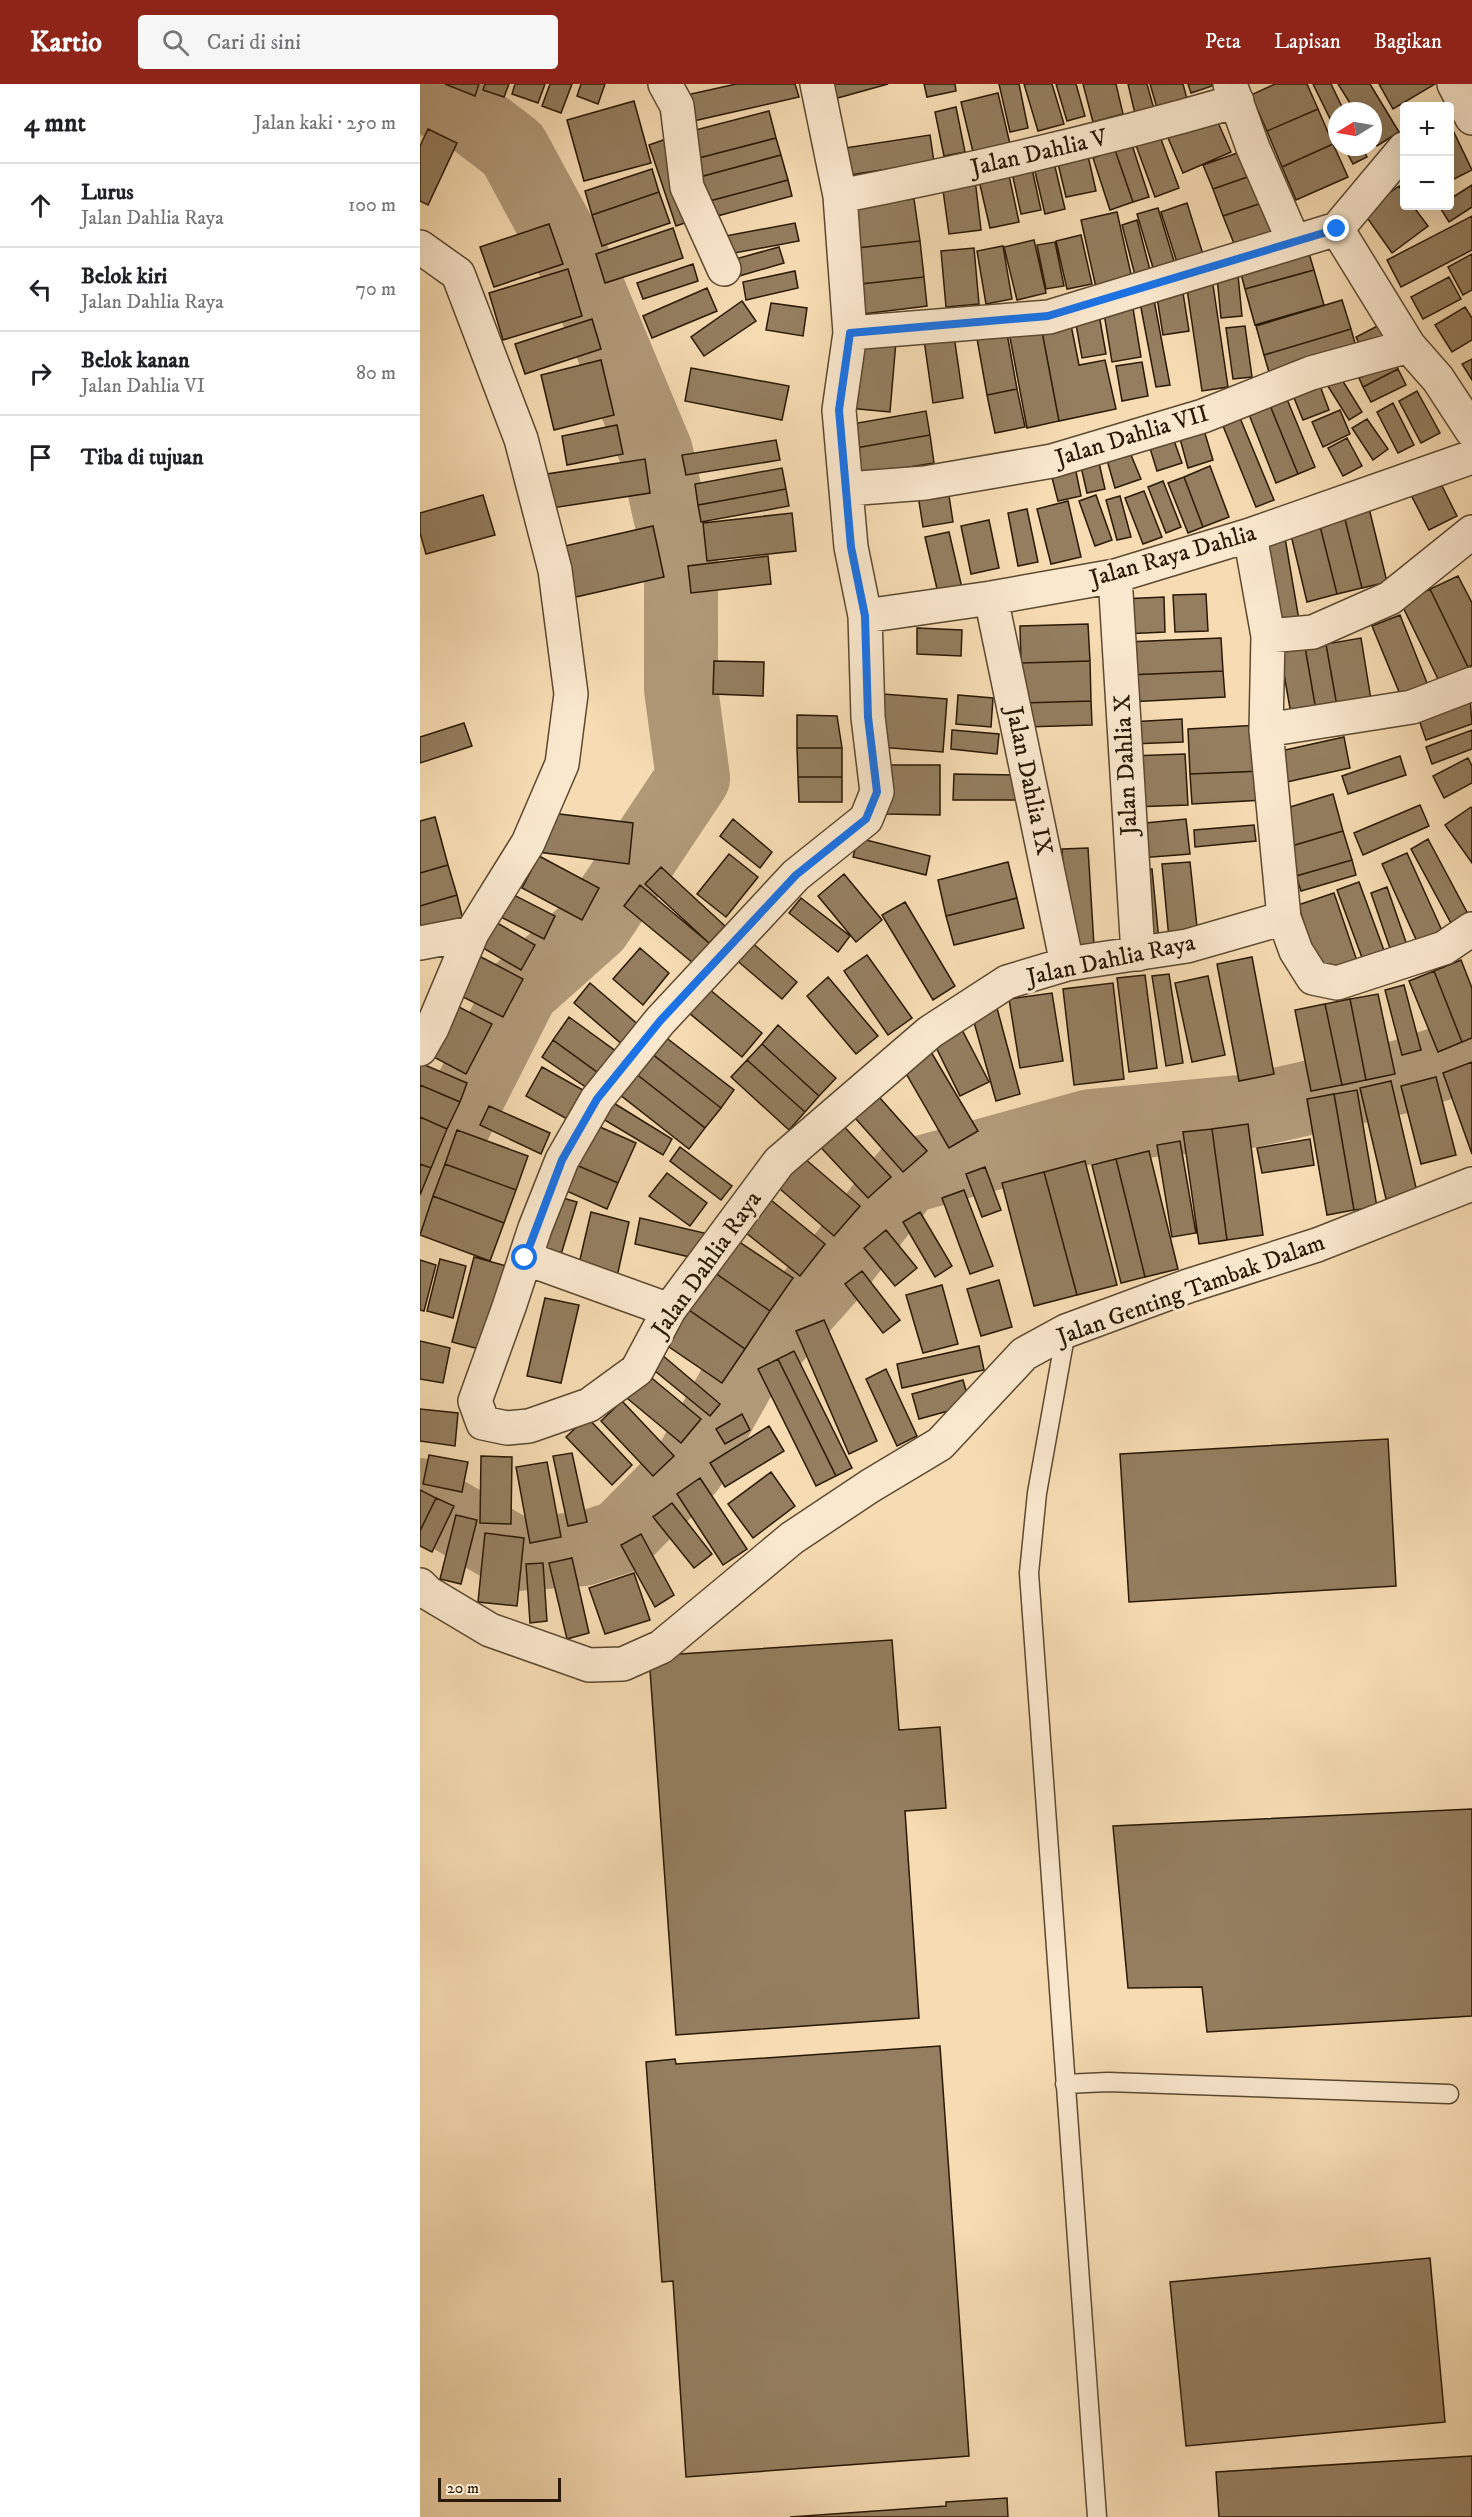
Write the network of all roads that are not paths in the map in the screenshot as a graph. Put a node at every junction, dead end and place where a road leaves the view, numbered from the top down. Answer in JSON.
{"nodes":[{"id":1,"x":664,"y":84,"type":"edge"},
{"id":2,"x":817,"y":84,"type":"edge"},
{"id":3,"x":1456,"y":91,"type":"edge"},
{"id":4,"x":1233,"y":92,"type":"edge"},
{"id":5,"x":1472,"y":118,"type":"edge"},
{"id":6,"x":1400,"y":154,"type":"edge"},
{"id":7,"x":840,"y":196,"type":"junction"},
{"id":8,"x":1337,"y":229,"type":"junction"},
{"id":9,"x":1294,"y":242,"type":"junction"},
{"id":10,"x":420,"y":247,"type":"edge"},
{"id":11,"x":724,"y":269,"type":"dead end"},
{"id":12,"x":850,"y":333,"type":"junction"},
{"id":13,"x":1409,"y":346,"type":"junction"},
{"id":14,"x":1472,"y":431,"type":"edge"},
{"id":15,"x":1472,"y":457,"type":"edge"},
{"id":16,"x":847,"y":489,"type":"junction"},
{"id":17,"x":1472,"y":532,"type":"edge"},
{"id":18,"x":1250,"y":535,"type":"junction"},
{"id":19,"x":1115,"y":576,"type":"junction"},
{"id":20,"x":991,"y":598,"type":"junction"},
{"id":21,"x":865,"y":616,"type":"junction"},
{"id":22,"x":1269,"y":636,"type":"junction"},
{"id":23,"x":1472,"y":684,"type":"edge"},
{"id":24,"x":1266,"y":730,"type":"junction"},
{"id":25,"x":1284,"y":918,"type":"junction"},
{"id":26,"x":1472,"y":929,"type":"edge"},
{"id":27,"x":472,"y":933,"type":"junction"},
{"id":28,"x":420,"y":943,"type":"edge"},
{"id":29,"x":1138,"y":954,"type":"junction"},
{"id":30,"x":1067,"y":964,"type":"junction"},
{"id":31,"x":420,"y":1049,"type":"edge"},
{"id":32,"x":1472,"y":1184,"type":"edge"},
{"id":33,"x":525,"y":1258,"type":"junction"},
{"id":34,"x":669,"y":1310,"type":"junction"},
{"id":35,"x":1066,"y":1331,"type":"junction"},
{"id":36,"x":420,"y":1585,"type":"edge"},
{"id":37,"x":1065,"y":2084,"type":"junction"},
{"id":38,"x":1449,"y":2094,"type":"dead end"},
{"id":39,"x":1097,"y":2517,"type":"edge"}],
"edges":[{"from":1,"to":11,"type":"street"},
{"from":2,"to":7,"type":"street","name":"Jalan Dahlia Raya"},
{"from":3,"to":5,"type":"street"},
{"from":4,"to":7,"type":"street","name":"Jalan Dahlia V"},
{"from":4,"to":9,"type":"street"},
{"from":6,"to":8,"type":"street"},
{"from":7,"to":12,"type":"street","name":"Jalan Dahlia Raya"},
{"from":8,"to":9,"type":"street"},
{"from":8,"to":13,"type":"street"},
{"from":9,"to":12,"type":"street"},
{"from":10,"to":27,"type":"street"},
{"from":12,"to":16,"type":"street","name":"Jalan Dahlia Raya"},
{"from":13,"to":14,"type":"street"},
{"from":13,"to":16,"type":"street","name":"Jalan Dahlia VII"},
{"from":15,"to":18,"type":"street","name":"Jalan Raya Dahlia"},
{"from":16,"to":21,"type":"street","name":"Jalan Dahlia Raya"},
{"from":17,"to":22,"type":"street"},
{"from":18,"to":19,"type":"street","name":"Jalan Raya Dahlia"},
{"from":18,"to":22,"type":"street"},
{"from":19,"to":20,"type":"street","name":"Jalan Raya Dahlia"},
{"from":19,"to":29,"type":"street","name":"Jalan Dahlia X"},
{"from":20,"to":21,"type":"street","name":"Jalan Raya Dahlia"},
{"from":20,"to":30,"type":"street","name":"Jalan Dahlia IX"},
{"from":21,"to":33,"type":"street","name":"Jalan Dahlia Raya"},
{"from":22,"to":24,"type":"street"},
{"from":23,"to":24,"type":"street"},
{"from":24,"to":25,"type":"street"},
{"from":25,"to":26,"type":"street"},
{"from":25,"to":29,"type":"street","name":"Jalan Dahlia Raya"},
{"from":27,"to":28,"type":"street"},
{"from":27,"to":31,"type":"street"},
{"from":29,"to":30,"type":"street","name":"Jalan Dahlia Raya"},
{"from":30,"to":34,"type":"street","name":"Jalan Dahlia Raya"},
{"from":32,"to":35,"type":"street","name":"Jalan Genting Tambak Dalam"},
{"from":33,"to":34,"type":"street"},
{"from":33,"to":34,"type":"street","name":"Jalan Dahlia Raya"},
{"from":35,"to":36,"type":"street","name":"Jalan Genting Tambak Dalam"},
{"from":35,"to":37,"type":"lane"},
{"from":37,"to":38,"type":"lane"},
{"from":37,"to":39,"type":"lane"}]}
